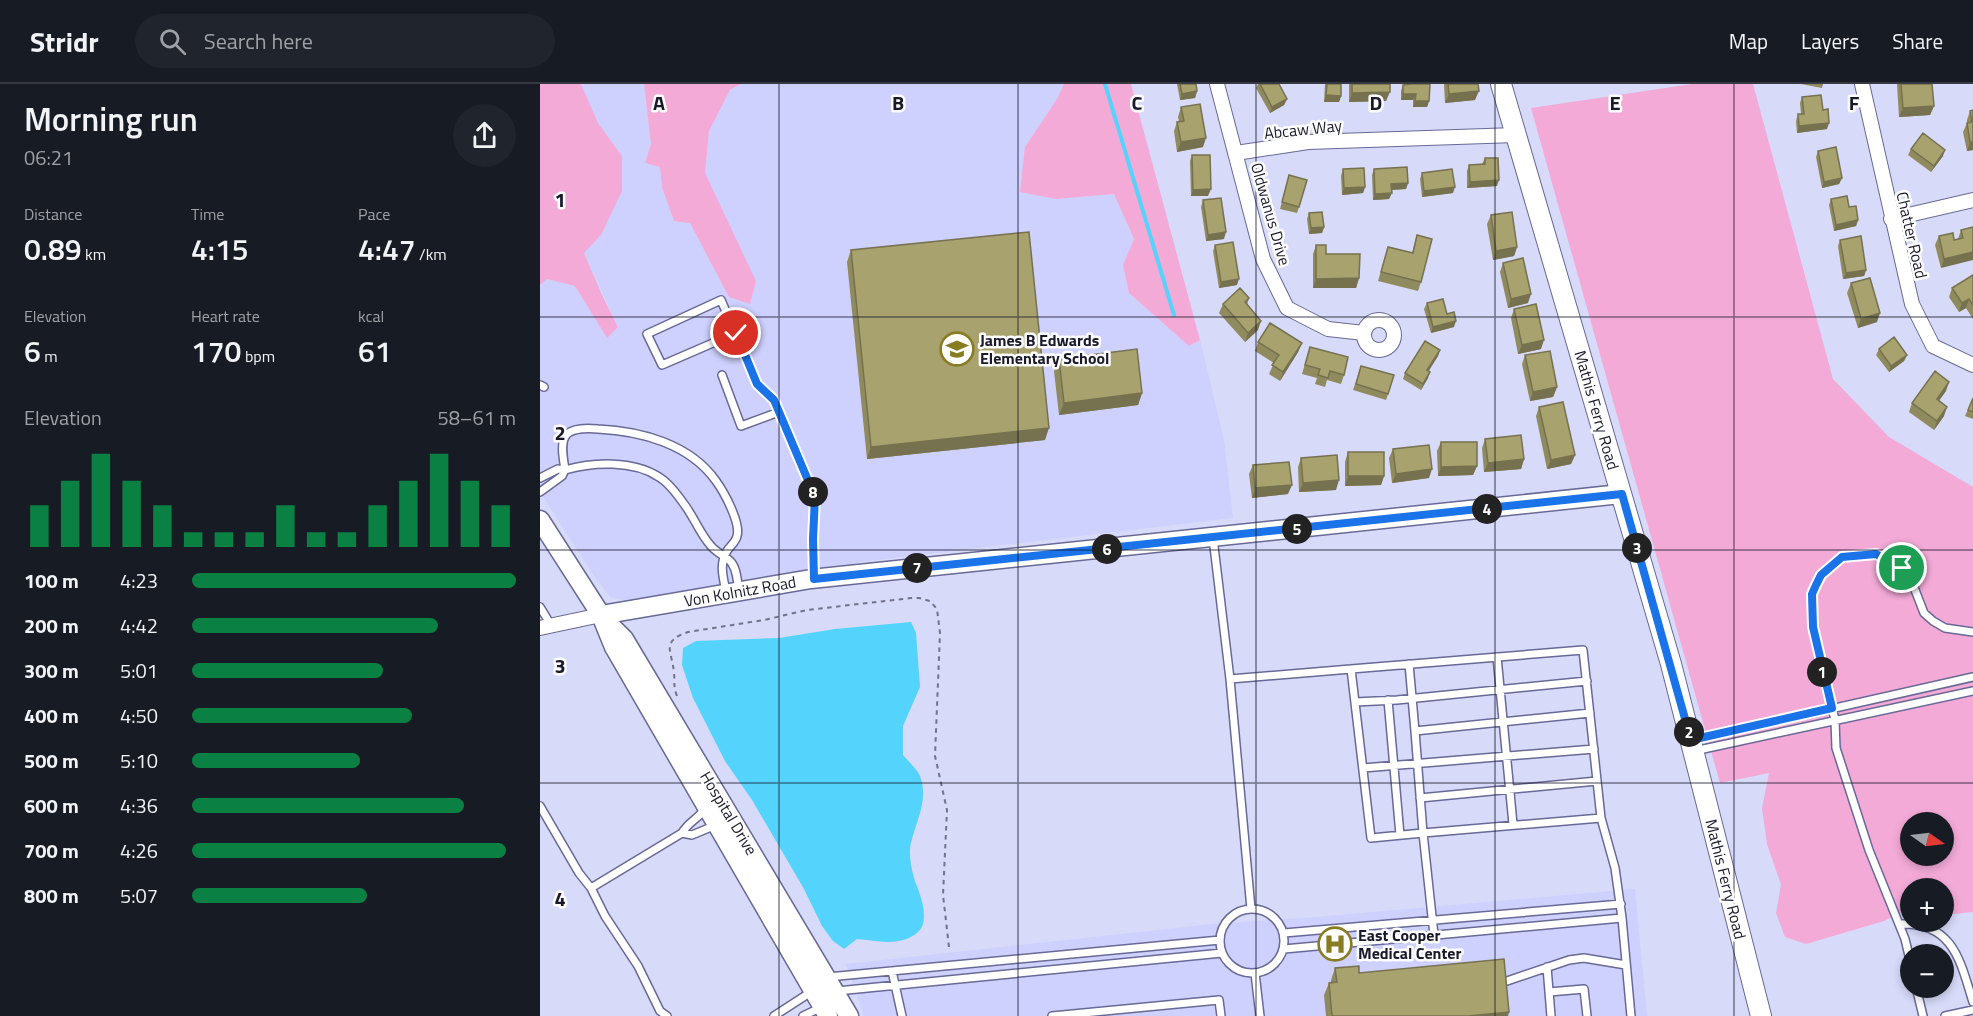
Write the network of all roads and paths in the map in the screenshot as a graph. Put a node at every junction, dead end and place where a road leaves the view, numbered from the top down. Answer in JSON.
{"nodes":[{"id":1,"x":1217,"y":84,"type":"edge"},
{"id":2,"x":1501,"y":84,"type":"edge"},
{"id":3,"x":1862,"y":84,"type":"edge"},
{"id":4,"x":1516,"y":135,"type":"junction"},
{"id":5,"x":1236,"y":153,"type":"junction"},
{"id":6,"x":1973,"y":200,"type":"edge"},
{"id":7,"x":1892,"y":219,"type":"junction"},
{"id":8,"x":736,"y":333,"type":"junction"},
{"id":9,"x":1364,"y":333,"type":"dead end"},
{"id":10,"x":1973,"y":365,"type":"edge"},
{"id":11,"x":722,"y":375,"type":"dead end"},
{"id":12,"x":779,"y":412,"type":"junction"},
{"id":13,"x":565,"y":470,"type":"junction"},
{"id":14,"x":540,"y":478,"type":"edge"},
{"id":15,"x":540,"y":492,"type":"edge"},
{"id":16,"x":1622,"y":494,"type":"junction"},
{"id":17,"x":540,"y":520,"type":"edge"},
{"id":18,"x":1213,"y":537,"type":"junction"},
{"id":19,"x":724,"y":557,"type":"junction"},
{"id":20,"x":814,"y":579,"type":"junction"},
{"id":21,"x":733,"y":592,"type":"junction"},
{"id":22,"x":540,"y":607,"type":"edge"},
{"id":23,"x":601,"y":615,"type":"junction"},
{"id":24,"x":546,"y":627,"type":"edge"},
{"id":25,"x":1973,"y":632,"type":"edge"},
{"id":26,"x":669,"y":645,"type":"dead end"},
{"id":27,"x":1497,"y":657,"type":"junction"},
{"id":28,"x":1409,"y":664,"type":"junction"},
{"id":29,"x":1351,"y":669,"type":"junction"},
{"id":30,"x":1973,"y":677,"type":"edge"},
{"id":31,"x":1230,"y":679,"type":"junction"},
{"id":32,"x":1587,"y":681,"type":"junction"},
{"id":33,"x":1500,"y":690,"type":"junction"},
{"id":34,"x":1973,"y":691,"type":"edge"},
{"id":35,"x":1412,"y":698,"type":"junction"},
{"id":36,"x":1388,"y":700,"type":"junction"},
{"id":37,"x":1355,"y":702,"type":"junction"},
{"id":38,"x":1832,"y":708,"type":"junction"},
{"id":39,"x":1590,"y":713,"type":"junction"},
{"id":40,"x":1835,"y":720,"type":"junction"},
{"id":41,"x":1502,"y":722,"type":"junction"},
{"id":42,"x":1415,"y":731,"type":"junction"},
{"id":43,"x":1692,"y":746,"type":"junction"},
{"id":44,"x":1594,"y":749,"type":"junction"},
{"id":45,"x":1506,"y":757,"type":"junction"},
{"id":46,"x":1417,"y":765,"type":"junction"},
{"id":47,"x":1394,"y":766,"type":"junction"},
{"id":48,"x":1363,"y":768,"type":"junction"},
{"id":49,"x":1597,"y":781,"type":"junction"},
{"id":50,"x":1510,"y":790,"type":"junction"},
{"id":51,"x":1420,"y":798,"type":"junction"},
{"id":52,"x":705,"y":804,"type":"junction"},
{"id":53,"x":540,"y":806,"type":"edge"},
{"id":54,"x":1601,"y":818,"type":"junction"},
{"id":55,"x":717,"y":824,"type":"junction"},
{"id":56,"x":1513,"y":824,"type":"junction"},
{"id":57,"x":682,"y":833,"type":"junction"},
{"id":58,"x":1423,"y":833,"type":"junction"},
{"id":59,"x":1400,"y":835,"type":"junction"},
{"id":60,"x":591,"y":888,"type":"junction"},
{"id":61,"x":1621,"y":904,"type":"junction"},
{"id":62,"x":1251,"y":909,"type":"junction"},
{"id":63,"x":1622,"y":918,"type":"junction"},
{"id":64,"x":1433,"y":920,"type":"junction"},
{"id":65,"x":1899,"y":924,"type":"junction"},
{"id":66,"x":1284,"y":933,"type":"junction"},
{"id":67,"x":1434,"y":935,"type":"junction"},
{"id":68,"x":1220,"y":940,"type":"junction"},
{"id":69,"x":1905,"y":944,"type":"edge"},
{"id":70,"x":950,"y":947,"type":"dead end"},
{"id":71,"x":1284,"y":949,"type":"junction"},
{"id":72,"x":1222,"y":953,"type":"junction"},
{"id":73,"x":1626,"y":965,"type":"junction"},
{"id":74,"x":1547,"y":968,"type":"junction"},
{"id":75,"x":892,"y":971,"type":"junction"},
{"id":76,"x":1255,"y":973,"type":"junction"},
{"id":77,"x":1507,"y":981,"type":"edge"},
{"id":78,"x":895,"y":985,"type":"junction"},
{"id":79,"x":1549,"y":992,"type":"junction"},
{"id":80,"x":821,"y":994,"type":"edge"},
{"id":81,"x":1919,"y":998,"type":"edge"},
{"id":82,"x":1973,"y":1002,"type":"edge"},
{"id":83,"x":1973,"y":1010,"type":"edge"},
{"id":84,"x":667,"y":1016,"type":"edge"},
{"id":85,"x":774,"y":1016,"type":"edge"},
{"id":86,"x":803,"y":1016,"type":"edge"},
{"id":87,"x":849,"y":1016,"type":"edge"},
{"id":88,"x":902,"y":1016,"type":"edge"},
{"id":89,"x":1052,"y":1016,"type":"edge"},
{"id":90,"x":1221,"y":1016,"type":"edge"},
{"id":91,"x":1260,"y":1016,"type":"edge"},
{"id":92,"x":1551,"y":1016,"type":"edge"},
{"id":93,"x":1587,"y":1016,"type":"edge"},
{"id":94,"x":1631,"y":1016,"type":"edge"},
{"id":95,"x":1761,"y":1016,"type":"edge"},
{"id":96,"x":1923,"y":1016,"type":"edge"},
{"id":97,"x":1945,"y":1016,"type":"edge"}],
"edges":[{"from":1,"to":5,"type":"street","name":"Oldwanus Drive"},
{"from":2,"to":4,"type":"main road","name":"Mathis Ferry Road"},
{"from":3,"to":7,"type":"street","name":"Chatter Road"},
{"from":4,"to":5,"type":"street","name":"Abcaw Way"},
{"from":4,"to":16,"type":"main road","name":"Mathis Ferry Road"},
{"from":5,"to":9,"type":"street","name":"Oldwanus Drive"},
{"from":6,"to":7,"type":"street"},
{"from":7,"to":10,"type":"street","name":"Chatter Road"},
{"from":8,"to":8,"type":"lane"},
{"from":8,"to":12,"type":"lane"},
{"from":11,"to":12,"type":"lane"},
{"from":12,"to":20,"type":"lane"},
{"from":13,"to":14,"type":"lane"},
{"from":13,"to":15,"type":"lane"},
{"from":13,"to":19,"type":"lane"},
{"from":13,"to":19,"type":"lane"},
{"from":16,"to":18,"type":"street","name":"Von Kolnitz Road"},
{"from":16,"to":43,"type":"main road","name":"Mathis Ferry Road"},
{"from":17,"to":23,"type":"street","name":"Hospital Drive"},
{"from":18,"to":20,"type":"street","name":"Von Kolnitz Road"},
{"from":18,"to":31,"type":"lane"},
{"from":19,"to":21,"type":"lane"},
{"from":19,"to":21,"type":"lane"},
{"from":20,"to":21,"type":"street","name":"Von Kolnitz Road"},
{"from":21,"to":23,"type":"street","name":"Von Kolnitz Road"},
{"from":22,"to":24,"type":"lane"},
{"from":23,"to":24,"type":"street","name":"Von Kolnitz Road"},
{"from":23,"to":52,"type":"street","name":"Hospital Drive"},
{"from":23,"to":80,"type":"street","name":"Hospital Drive"},
{"from":25,"to":38,"type":"lane"},
{"from":26,"to":70,"type":"path"},
{"from":27,"to":28,"type":"lane"},
{"from":27,"to":32,"type":"lane"},
{"from":27,"to":33,"type":"lane"},
{"from":28,"to":29,"type":"lane"},
{"from":28,"to":35,"type":"lane"},
{"from":29,"to":31,"type":"lane"},
{"from":29,"to":37,"type":"lane"},
{"from":30,"to":38,"type":"lane"},
{"from":31,"to":62,"type":"lane"},
{"from":32,"to":33,"type":"lane"},
{"from":32,"to":39,"type":"lane"},
{"from":33,"to":35,"type":"lane"},
{"from":33,"to":41,"type":"lane"},
{"from":34,"to":40,"type":"lane"},
{"from":35,"to":36,"type":"lane"},
{"from":35,"to":42,"type":"lane"},
{"from":36,"to":37,"type":"lane"},
{"from":36,"to":47,"type":"lane"},
{"from":37,"to":48,"type":"lane"},
{"from":38,"to":40,"type":"lane"},
{"from":38,"to":43,"type":"lane"},
{"from":39,"to":41,"type":"lane"},
{"from":39,"to":44,"type":"lane"},
{"from":40,"to":43,"type":"lane"},
{"from":40,"to":65,"type":"lane"},
{"from":41,"to":42,"type":"lane"},
{"from":41,"to":45,"type":"lane"},
{"from":42,"to":46,"type":"lane"},
{"from":43,"to":95,"type":"main road","name":"Mathis Ferry Road"},
{"from":44,"to":45,"type":"lane"},
{"from":44,"to":49,"type":"lane"},
{"from":45,"to":46,"type":"lane"},
{"from":45,"to":50,"type":"lane"},
{"from":46,"to":47,"type":"lane"},
{"from":46,"to":51,"type":"lane"},
{"from":47,"to":48,"type":"lane"},
{"from":47,"to":59,"type":"lane"},
{"from":48,"to":59,"type":"lane"},
{"from":49,"to":50,"type":"lane"},
{"from":49,"to":54,"type":"lane"},
{"from":50,"to":51,"type":"lane"},
{"from":50,"to":56,"type":"lane"},
{"from":51,"to":58,"type":"lane"},
{"from":52,"to":55,"type":"street","name":"Hospital Drive"},
{"from":52,"to":57,"type":"lane"},
{"from":53,"to":60,"type":"lane"},
{"from":54,"to":56,"type":"lane"},
{"from":54,"to":61,"type":"lane"},
{"from":55,"to":57,"type":"lane"},
{"from":55,"to":80,"type":"street","name":"Hospital Drive"},
{"from":56,"to":58,"type":"lane"},
{"from":57,"to":60,"type":"lane"},
{"from":58,"to":59,"type":"lane"},
{"from":58,"to":64,"type":"lane"},
{"from":60,"to":84,"type":"lane"},
{"from":61,"to":63,"type":"lane"},
{"from":61,"to":64,"type":"lane"},
{"from":62,"to":66,"type":"lane"},
{"from":62,"to":68,"type":"lane"},
{"from":63,"to":67,"type":"lane"},
{"from":63,"to":73,"type":"lane"},
{"from":64,"to":66,"type":"lane"},
{"from":64,"to":67,"type":"lane"},
{"from":65,"to":69,"type":"lane"},
{"from":65,"to":82,"type":"lane"},
{"from":66,"to":71,"type":"lane"},
{"from":67,"to":71,"type":"lane"},
{"from":68,"to":72,"type":"lane"},
{"from":68,"to":75,"type":"lane"},
{"from":71,"to":76,"type":"lane"},
{"from":72,"to":76,"type":"lane"},
{"from":72,"to":78,"type":"lane"},
{"from":73,"to":74,"type":"lane"},
{"from":73,"to":94,"type":"lane"},
{"from":74,"to":77,"type":"lane"},
{"from":74,"to":79,"type":"lane"},
{"from":75,"to":78,"type":"lane"},
{"from":75,"to":80,"type":"lane"},
{"from":76,"to":91,"type":"lane"},
{"from":78,"to":80,"type":"lane"},
{"from":78,"to":88,"type":"lane"},
{"from":79,"to":92,"type":"lane"},
{"from":79,"to":93,"type":"lane"},
{"from":80,"to":85,"type":"lane"},
{"from":80,"to":86,"type":"lane"},
{"from":80,"to":87,"type":"street","name":"Hospital Drive"},
{"from":81,"to":96,"type":"lane"},
{"from":83,"to":97,"type":"lane"},
{"from":89,"to":90,"type":"lane"}]}
